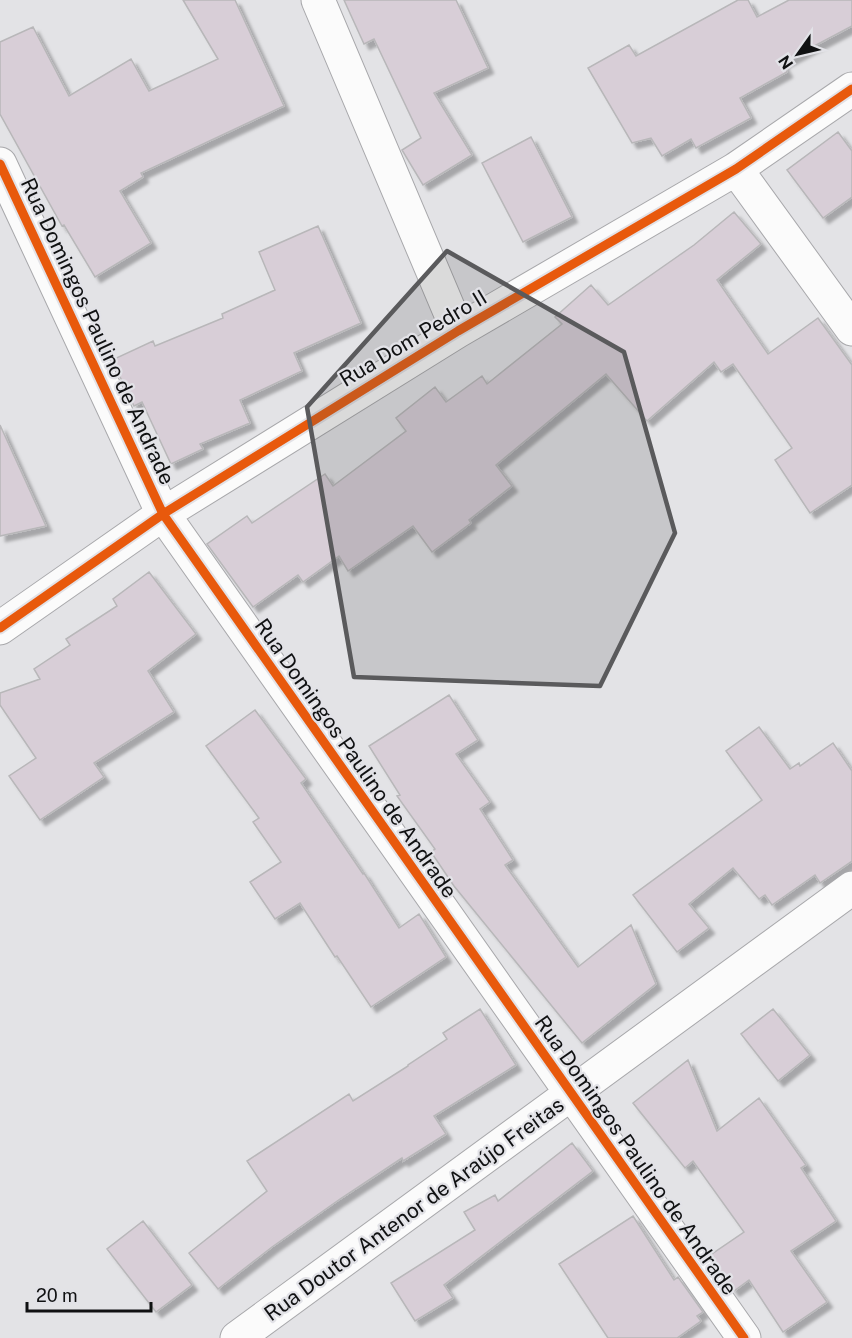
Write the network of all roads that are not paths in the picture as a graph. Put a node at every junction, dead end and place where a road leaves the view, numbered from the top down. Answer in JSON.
{"nodes":[{"id":1,"x":318,"y":0,"type":"edge"},
{"id":2,"x":852,"y":89,"type":"edge"},
{"id":3,"x":0,"y":164,"type":"edge"},
{"id":4,"x":736,"y":169,"type":"junction"},
{"id":5,"x":852,"y":329,"type":"edge"},
{"id":6,"x":458,"y":331,"type":"junction"},
{"id":7,"x":163,"y":514,"type":"junction"},
{"id":8,"x":0,"y":628,"type":"edge"},
{"id":9,"x":852,"y":888,"type":"edge"},
{"id":10,"x":571,"y":1094,"type":"junction"},
{"id":11,"x":237,"y":1338,"type":"edge"},
{"id":12,"x":744,"y":1338,"type":"edge"}],
"edges":[{"from":1,"to":6,"type":"street"},
{"from":2,"to":4,"type":"street","name":"Rua Dom Pedro II"},
{"from":3,"to":7,"type":"street","name":"Rua Domingos Paulino de Andrade"},
{"from":4,"to":5,"type":"street"},
{"from":4,"to":6,"type":"street","name":"Rua Dom Pedro II"},
{"from":6,"to":7,"type":"street","name":"Rua Dom Pedro II"},
{"from":7,"to":8,"type":"street","name":"Rua Dom Pedro II"},
{"from":7,"to":10,"type":"street","name":"Rua Domingos Paulino de Andrade"},
{"from":9,"to":10,"type":"street","name":"Rua Doutor Antenor de Araújo Freitas"},
{"from":10,"to":11,"type":"street","name":"Rua Doutor Antenor de Araújo Freitas"},
{"from":10,"to":12,"type":"street","name":"Rua Domingos Paulino de Andrade"}]}
